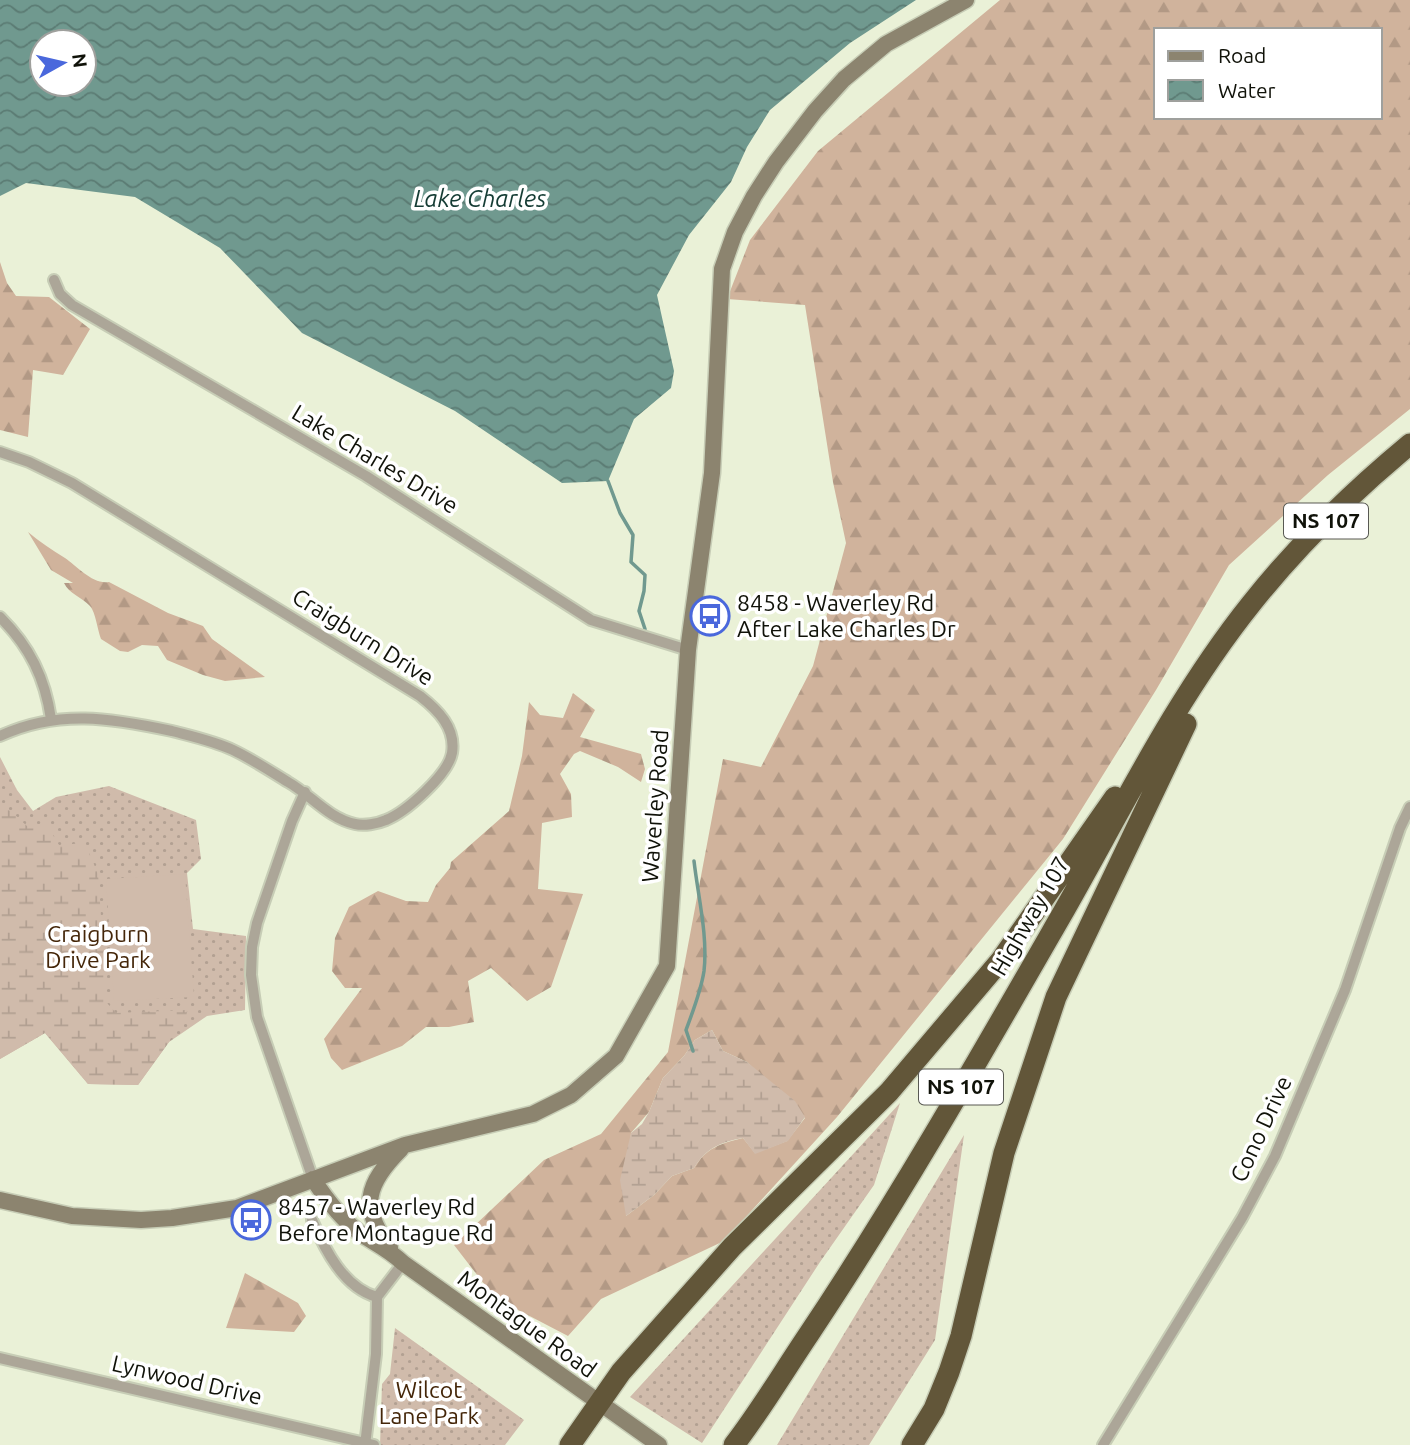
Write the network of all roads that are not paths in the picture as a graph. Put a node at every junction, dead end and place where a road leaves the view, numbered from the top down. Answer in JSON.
{"nodes":[{"id":1,"x":966,"y":0,"type":"edge"},
{"id":2,"x":54,"y":280,"type":"dead end"},
{"id":3,"x":1410,"y":444,"type":"edge"},
{"id":4,"x":0,"y":453,"type":"edge"},
{"id":5,"x":1250,"y":605,"type":"junction"},
{"id":6,"x":0,"y":617,"type":"edge"},
{"id":7,"x":688,"y":650,"type":"junction"},
{"id":8,"x":51,"y":719,"type":"junction"},
{"id":9,"x":1173,"y":719,"type":"junction"},
{"id":10,"x":0,"y":736,"type":"edge"},
{"id":11,"x":305,"y":792,"type":"junction"},
{"id":12,"x":1410,"y":807,"type":"edge"},
{"id":13,"x":405,"y":1145,"type":"junction"},
{"id":14,"x":313,"y":1179,"type":"junction"},
{"id":15,"x":0,"y":1200,"type":"edge"},
{"id":16,"x":312,"y":1220,"type":"dead end"},
{"id":17,"x":399,"y":1259,"type":"junction"},
{"id":18,"x":377,"y":1297,"type":"junction"},
{"id":19,"x":0,"y":1358,"type":"edge"},
{"id":20,"x":600,"y":1404,"type":"junction"},
{"id":21,"x":368,"y":1444,"type":"edge"},
{"id":22,"x":570,"y":1445,"type":"edge"},
{"id":23,"x":659,"y":1445,"type":"edge"},
{"id":24,"x":734,"y":1445,"type":"edge"},
{"id":25,"x":912,"y":1445,"type":"edge"},
{"id":26,"x":1103,"y":1445,"type":"edge"}],
"edges":[{"from":1,"to":7,"type":"main road","name":"Waverley Road"},
{"from":2,"to":7,"type":"street","name":"Lake Charles Drive"},
{"from":3,"to":5,"type":"highway","name":"Highway 107","number":"NS 107"},
{"from":4,"to":11,"type":"street","name":"Craigburn Drive"},
{"from":5,"to":9,"type":"highway","name":"Highway 107","number":"NS 107"},
{"from":5,"to":25,"type":"highway"},
{"from":6,"to":8,"type":"street"},
{"from":7,"to":13,"type":"main road","name":"Waverley Road"},
{"from":8,"to":10,"type":"street","name":"Craigburn Drive"},
{"from":8,"to":11,"type":"street","name":"Craigburn Drive"},
{"from":9,"to":20,"type":"highway"},
{"from":9,"to":24,"type":"highway","name":"Highway 107","number":"NS 107"},
{"from":11,"to":14,"type":"street"},
{"from":12,"to":26,"type":"street","name":"Cono Drive"},
{"from":13,"to":14,"type":"main road","name":"Waverley Road"},
{"from":13,"to":17,"type":"main road"},
{"from":14,"to":15,"type":"main road","name":"Waverley Road"},
{"from":14,"to":17,"type":"main road","name":"Montague Road"},
{"from":16,"to":18,"type":"street"},
{"from":17,"to":18,"type":"street"},
{"from":17,"to":20,"type":"main road","name":"Montague Road"},
{"from":18,"to":21,"type":"street"},
{"from":19,"to":21,"type":"street","name":"Lynwood Drive"},
{"from":20,"to":22,"type":"highway"},
{"from":20,"to":23,"type":"main road","name":"Montague Road"}]}
